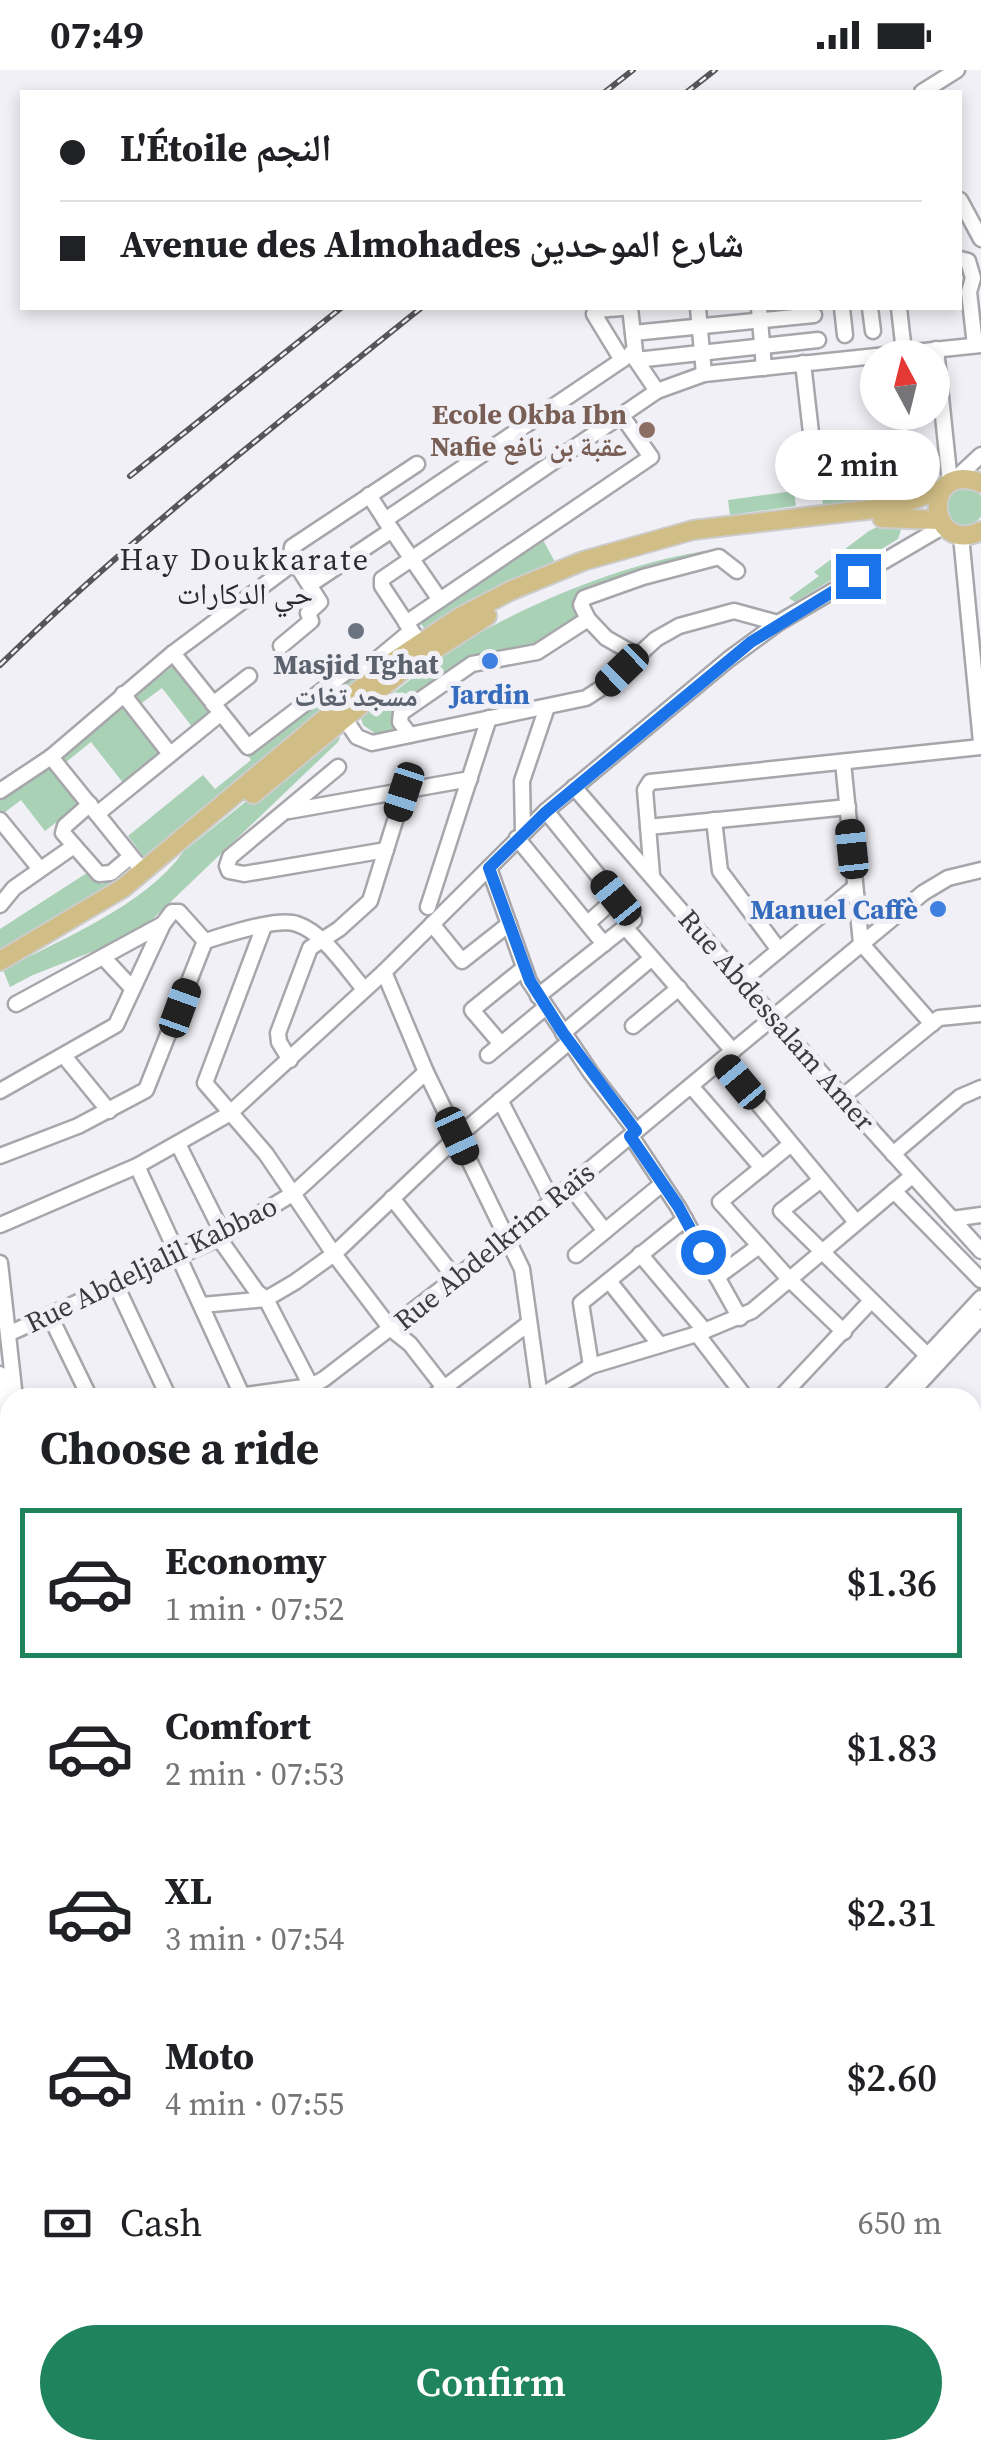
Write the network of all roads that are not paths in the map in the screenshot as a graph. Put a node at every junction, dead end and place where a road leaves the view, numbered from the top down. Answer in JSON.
{"nodes":[{"id":1,"x":956,"y":70,"type":"edge"},
{"id":2,"x":925,"y":90,"type":"edge"},
{"id":3,"x":966,"y":224,"type":"edge"},
{"id":4,"x":981,"y":239,"type":"edge"},
{"id":5,"x":962,"y":259,"type":"edge"},
{"id":6,"x":596,"y":310,"type":"edge"},
{"id":7,"x":630,"y":310,"type":"edge"},
{"id":8,"x":698,"y":310,"type":"edge"},
{"id":9,"x":842,"y":310,"type":"edge"},
{"id":10,"x":870,"y":310,"type":"edge"},
{"id":11,"x":899,"y":310,"type":"edge"},
{"id":12,"x":814,"y":311,"type":"edge"},
{"id":13,"x":760,"y":314,"type":"edge"},
{"id":14,"x":700,"y":326,"type":"junction"},
{"id":15,"x":873,"y":331,"type":"dead end"},
{"id":16,"x":633,"y":334,"type":"junction"},
{"id":17,"x":845,"y":335,"type":"dead end"},
{"id":18,"x":818,"y":340,"type":"junction"},
{"id":19,"x":903,"y":340,"type":"edge"},
{"id":20,"x":978,"y":345,"type":"edge"},
{"id":21,"x":762,"y":346,"type":"junction"},
{"id":22,"x":950,"y":348,"type":"edge"},
{"id":23,"x":702,"y":353,"type":"junction"},
{"id":24,"x":631,"y":356,"type":"junction"},
{"id":25,"x":860,"y":357,"type":"edge"},
{"id":26,"x":820,"y":362,"type":"junction"},
{"id":27,"x":803,"y":364,"type":"junction"},
{"id":28,"x":764,"y":368,"type":"junction"},
{"id":29,"x":704,"y":374,"type":"junction"},
{"id":30,"x":657,"y":391,"type":"junction"},
{"id":31,"x":622,"y":416,"type":"junction"},
{"id":32,"x":944,"y":430,"type":"edge"},
{"id":33,"x":981,"y":455,"type":"edge"},
{"id":34,"x":814,"y":459,"type":"dead end"},
{"id":35,"x":417,"y":464,"type":"dead end"},
{"id":36,"x":981,"y":483,"type":"edge"},
{"id":37,"x":949,"y":484,"type":"junction"},
{"id":38,"x":369,"y":495,"type":"junction"},
{"id":39,"x":942,"y":523,"type":"junction"},
{"id":40,"x":389,"y":525,"type":"junction"},
{"id":41,"x":973,"y":536,"type":"edge"},
{"id":42,"x":411,"y":560,"type":"junction"},
{"id":43,"x":295,"y":562,"type":"junction"},
{"id":44,"x":738,"y":571,"type":"dead end"},
{"id":45,"x":310,"y":584,"type":"junction"},
{"id":46,"x":440,"y":600,"type":"junction"},
{"id":47,"x":588,"y":620,"type":"junction"},
{"id":48,"x":778,"y":622,"type":"junction"},
{"id":49,"x":412,"y":632,"type":"junction"},
{"id":50,"x":282,"y":646,"type":"dead end"},
{"id":51,"x":173,"y":654,"type":"junction"},
{"id":52,"x":636,"y":655,"type":"junction"},
{"id":53,"x":978,"y":668,"type":"edge"},
{"id":54,"x":250,"y":676,"type":"dead end"},
{"id":55,"x":123,"y":694,"type":"junction"},
{"id":56,"x":547,"y":707,"type":"junction"},
{"id":57,"x":216,"y":709,"type":"junction"},
{"id":58,"x":345,"y":718,"type":"junction"},
{"id":59,"x":489,"y":718,"type":"junction"},
{"id":60,"x":410,"y":736,"type":"junction"},
{"id":61,"x":981,"y":745,"type":"edge"},
{"id":62,"x":170,"y":754,"type":"junction"},
{"id":63,"x":51,"y":757,"type":"junction"},
{"id":64,"x":843,"y":762,"type":"junction"},
{"id":65,"x":338,"y":767,"type":"dead end"},
{"id":66,"x":470,"y":779,"type":"junction"},
{"id":67,"x":574,"y":788,"type":"junction"},
{"id":68,"x":0,"y":791,"type":"edge"},
{"id":69,"x":404,"y":792,"type":"junction"},
{"id":70,"x":848,"y":807,"type":"junction"},
{"id":71,"x":94,"y":809,"type":"junction"},
{"id":72,"x":287,"y":811,"type":"junction"},
{"id":73,"x":546,"y":812,"type":"junction"},
{"id":74,"x":0,"y":820,"type":"edge"},
{"id":75,"x":714,"y":820,"type":"junction"},
{"id":76,"x":648,"y":827,"type":"junction"},
{"id":77,"x":520,"y":836,"type":"junction"},
{"id":78,"x":74,"y":846,"type":"junction"},
{"id":79,"x":386,"y":850,"type":"junction"},
{"id":80,"x":130,"y":857,"type":"junction"},
{"id":81,"x":40,"y":868,"type":"junction"},
{"id":82,"x":489,"y":868,"type":"junction"},
{"id":83,"x":981,"y":870,"type":"edge"},
{"id":84,"x":144,"y":871,"type":"junction"},
{"id":85,"x":652,"y":876,"type":"junction"},
{"id":86,"x":855,"y":887,"type":"junction"},
{"id":87,"x":616,"y":898,"type":"junction"},
{"id":88,"x":0,"y":905,"type":"edge"},
{"id":89,"x":428,"y":907,"type":"dead end"},
{"id":90,"x":165,"y":920,"type":"junction"},
{"id":91,"x":432,"y":924,"type":"junction"},
{"id":92,"x":508,"y":924,"type":"junction"},
{"id":93,"x":588,"y":924,"type":"junction"},
{"id":94,"x":630,"y":924,"type":"junction"},
{"id":95,"x":264,"y":926,"type":"junction"},
{"id":96,"x":236,"y":933,"type":"junction"},
{"id":97,"x":205,"y":940,"type":"junction"},
{"id":98,"x":320,"y":940,"type":"junction"},
{"id":99,"x":604,"y":944,"type":"junction"},
{"id":100,"x":861,"y":944,"type":"junction"},
{"id":101,"x":779,"y":950,"type":"junction"},
{"id":102,"x":104,"y":958,"type":"junction"},
{"id":103,"x":252,"y":958,"type":"junction"},
{"id":104,"x":652,"y":958,"type":"junction"},
{"id":105,"x":0,"y":961,"type":"edge"},
{"id":106,"x":524,"y":968,"type":"junction"},
{"id":107,"x":0,"y":972,"type":"edge"},
{"id":108,"x":384,"y":972,"type":"junction"},
{"id":109,"x":743,"y":980,"type":"junction"},
{"id":110,"x":131,"y":987,"type":"junction"},
{"id":111,"x":679,"y":988,"type":"junction"},
{"id":112,"x":364,"y":989,"type":"junction"},
{"id":113,"x":542,"y":1002,"type":"junction"},
{"id":114,"x":16,"y":1004,"type":"dead end"},
{"id":115,"x":981,"y":1014,"type":"edge"},
{"id":116,"x":773,"y":1017,"type":"junction"},
{"id":117,"x":932,"y":1024,"type":"junction"},
{"id":118,"x":633,"y":1026,"type":"dead end"},
{"id":119,"x":566,"y":1037,"type":"junction"},
{"id":120,"x":501,"y":1044,"type":"junction"},
{"id":121,"x":488,"y":1054,"type":"dead end"},
{"id":122,"x":728,"y":1055,"type":"junction"},
{"id":123,"x":64,"y":1056,"type":"junction"},
{"id":124,"x":290,"y":1060,"type":"junction"},
{"id":125,"x":426,"y":1072,"type":"junction"},
{"id":126,"x":691,"y":1086,"type":"junction"},
{"id":127,"x":981,"y":1088,"type":"edge"},
{"id":128,"x":0,"y":1090,"type":"edge"},
{"id":129,"x":842,"y":1098,"type":"junction"},
{"id":130,"x":500,"y":1100,"type":"junction"},
{"id":131,"x":108,"y":1111,"type":"junction"},
{"id":132,"x":229,"y":1114,"type":"junction"},
{"id":133,"x":633,"y":1133,"type":"junction"},
{"id":134,"x":457,"y":1136,"type":"junction"},
{"id":135,"x":178,"y":1144,"type":"junction"},
{"id":136,"x":791,"y":1144,"type":"junction"},
{"id":137,"x":893,"y":1154,"type":"junction"},
{"id":138,"x":0,"y":1156,"type":"edge"},
{"id":139,"x":137,"y":1166,"type":"junction"},
{"id":140,"x":762,"y":1168,"type":"junction"},
{"id":141,"x":912,"y":1176,"type":"junction"},
{"id":142,"x":821,"y":1180,"type":"junction"},
{"id":143,"x":662,"y":1184,"type":"junction"},
{"id":144,"x":570,"y":1186,"type":"junction"},
{"id":145,"x":894,"y":1191,"type":"junction"},
{"id":146,"x":294,"y":1193,"type":"junction"},
{"id":147,"x":392,"y":1198,"type":"junction"},
{"id":148,"x":552,"y":1201,"type":"junction"},
{"id":149,"x":981,"y":1215,"type":"edge"},
{"id":150,"x":685,"y":1218,"type":"junction"},
{"id":151,"x":952,"y":1218,"type":"junction"},
{"id":152,"x":856,"y":1222,"type":"junction"},
{"id":153,"x":0,"y":1225,"type":"edge"},
{"id":154,"x":606,"y":1231,"type":"junction"},
{"id":155,"x":221,"y":1236,"type":"junction"},
{"id":156,"x":506,"y":1240,"type":"junction"},
{"id":157,"x":759,"y":1246,"type":"junction"},
{"id":158,"x":981,"y":1251,"type":"edge"},
{"id":159,"x":820,"y":1253,"type":"junction"},
{"id":160,"x":334,"y":1254,"type":"junction"},
{"id":161,"x":640,"y":1254,"type":"junction"},
{"id":162,"x":576,"y":1255,"type":"dead end"},
{"id":163,"x":178,"y":1256,"type":"junction"},
{"id":164,"x":0,"y":1263,"type":"edge"},
{"id":165,"x":456,"y":1278,"type":"junction"},
{"id":166,"x":717,"y":1278,"type":"junction"},
{"id":167,"x":790,"y":1280,"type":"junction"},
{"id":168,"x":981,"y":1280,"type":"edge"},
{"id":169,"x":608,"y":1281,"type":"junction"},
{"id":170,"x":116,"y":1285,"type":"junction"},
{"id":171,"x":981,"y":1298,"type":"edge"},
{"id":172,"x":266,"y":1299,"type":"junction"},
{"id":173,"x":870,"y":1302,"type":"junction"},
{"id":174,"x":202,"y":1305,"type":"junction"},
{"id":175,"x":50,"y":1316,"type":"junction"},
{"id":176,"x":740,"y":1318,"type":"junction"},
{"id":177,"x":981,"y":1318,"type":"edge"},
{"id":178,"x":529,"y":1323,"type":"junction"},
{"id":179,"x":391,"y":1328,"type":"junction"},
{"id":180,"x":844,"y":1332,"type":"junction"},
{"id":181,"x":701,"y":1333,"type":"junction"},
{"id":182,"x":8,"y":1334,"type":"junction"},
{"id":183,"x":660,"y":1345,"type":"junction"},
{"id":184,"x":926,"y":1354,"type":"junction"},
{"id":185,"x":592,"y":1366,"type":"junction"},
{"id":186,"x":14,"y":1388,"type":"edge"},
{"id":187,"x":85,"y":1388,"type":"edge"},
{"id":188,"x":165,"y":1388,"type":"edge"},
{"id":189,"x":239,"y":1388,"type":"edge"},
{"id":190,"x":314,"y":1388,"type":"edge"},
{"id":191,"x":321,"y":1388,"type":"edge"},
{"id":192,"x":444,"y":1388,"type":"edge"},
{"id":193,"x":454,"y":1388,"type":"edge"},
{"id":194,"x":538,"y":1388,"type":"edge"},
{"id":195,"x":554,"y":1388,"type":"edge"},
{"id":196,"x":739,"y":1388,"type":"edge"},
{"id":197,"x":801,"y":1388,"type":"edge"},
{"id":198,"x":912,"y":1388,"type":"edge"},
{"id":199,"x":913,"y":1388,"type":"edge"}],
"edges":[{"from":1,"to":2,"type":"street"},
{"from":3,"to":4,"type":"street"},
{"from":5,"to":20,"type":"street"},
{"from":6,"to":24,"type":"street"},
{"from":7,"to":16,"type":"street"},
{"from":8,"to":14,"type":"street"},
{"from":9,"to":17,"type":"street"},
{"from":10,"to":15,"type":"street"},
{"from":11,"to":19,"type":"street"},
{"from":12,"to":13,"type":"street"},
{"from":12,"to":18,"type":"street"},
{"from":13,"to":14,"type":"street"},
{"from":13,"to":21,"type":"street"},
{"from":14,"to":16,"type":"street"},
{"from":14,"to":23,"type":"street"},
{"from":16,"to":24,"type":"street"},
{"from":18,"to":21,"type":"street"},
{"from":18,"to":26,"type":"street"},
{"from":20,"to":22,"type":"street"},
{"from":21,"to":23,"type":"street"},
{"from":21,"to":28,"type":"street"},
{"from":23,"to":24,"type":"street"},
{"from":23,"to":29,"type":"street"},
{"from":24,"to":30,"type":"street"},
{"from":24,"to":40,"type":"street"},
{"from":25,"to":26,"type":"street"},
{"from":26,"to":27,"type":"street"},
{"from":27,"to":28,"type":"street"},
{"from":27,"to":34,"type":"street"},
{"from":28,"to":29,"type":"street"},
{"from":29,"to":30,"type":"street"},
{"from":30,"to":31,"type":"street"},
{"from":31,"to":42,"type":"street"},
{"from":31,"to":46,"type":"street"},
{"from":32,"to":37,"type":"street"},
{"from":33,"to":37,"type":"street"},
{"from":35,"to":38,"type":"street"},
{"from":36,"to":37,"type":"main road"},
{"from":37,"to":39,"type":"main road"},
{"from":37,"to":49,"type":"main road"},
{"from":38,"to":40,"type":"street"},
{"from":38,"to":43,"type":"street"},
{"from":39,"to":41,"type":"main road"},
{"from":39,"to":48,"type":"street"},
{"from":39,"to":58,"type":"main road"},
{"from":40,"to":42,"type":"street"},
{"from":40,"to":45,"type":"street"},
{"from":41,"to":53,"type":"street"},
{"from":42,"to":46,"type":"street"},
{"from":42,"to":49,"type":"street"},
{"from":43,"to":45,"type":"street"},
{"from":43,"to":51,"type":"street"},
{"from":44,"to":47,"type":"street"},
{"from":45,"to":50,"type":"street"},
{"from":46,"to":49,"type":"street"},
{"from":47,"to":52,"type":"street"},
{"from":47,"to":60,"type":"street"},
{"from":48,"to":52,"type":"street"},
{"from":48,"to":67,"type":"street"},
{"from":49,"to":57,"type":"street"},
{"from":49,"to":84,"type":"main road"},
{"from":51,"to":55,"type":"street"},
{"from":51,"to":57,"type":"street"},
{"from":52,"to":56,"type":"street"},
{"from":53,"to":61,"type":"street"},
{"from":54,"to":57,"type":"street"},
{"from":55,"to":62,"type":"street"},
{"from":55,"to":63,"type":"street"},
{"from":56,"to":59,"type":"street"},
{"from":56,"to":77,"type":"street"},
{"from":57,"to":62,"type":"street"},
{"from":58,"to":60,"type":"street"},
{"from":58,"to":107,"type":"main road"},
{"from":59,"to":60,"type":"street"},
{"from":59,"to":66,"type":"street"},
{"from":61,"to":64,"type":"street"},
{"from":62,"to":71,"type":"street"},
{"from":63,"to":68,"type":"street"},
{"from":63,"to":71,"type":"street"},
{"from":64,"to":70,"type":"street"},
{"from":64,"to":76,"type":"street"},
{"from":65,"to":72,"type":"street"},
{"from":66,"to":69,"type":"street"},
{"from":66,"to":89,"type":"street"},
{"from":67,"to":73,"type":"street"},
{"from":67,"to":85,"type":"street","name":"Rue Abdessalam Amer"},
{"from":69,"to":72,"type":"street"},
{"from":69,"to":79,"type":"street"},
{"from":70,"to":75,"type":"street"},
{"from":70,"to":86,"type":"street"},
{"from":71,"to":78,"type":"street"},
{"from":71,"to":80,"type":"street"},
{"from":72,"to":79,"type":"street"},
{"from":73,"to":77,"type":"street"},
{"from":73,"to":87,"type":"street"},
{"from":74,"to":81,"type":"street"},
{"from":75,"to":76,"type":"street"},
{"from":75,"to":101,"type":"street"},
{"from":76,"to":85,"type":"street"},
{"from":77,"to":82,"type":"street"},
{"from":77,"to":93,"type":"street"},
{"from":78,"to":80,"type":"street"},
{"from":78,"to":81,"type":"street"},
{"from":79,"to":98,"type":"street"},
{"from":80,"to":84,"type":"street"},
{"from":81,"to":88,"type":"street"},
{"from":82,"to":91,"type":"street"},
{"from":82,"to":92,"type":"street"},
{"from":83,"to":100,"type":"street","name":"Rue Abdelkrim Raïs"},
{"from":84,"to":105,"type":"main road"},
{"from":85,"to":109,"type":"street","name":"Rue Abdessalam Amer"},
{"from":86,"to":100,"type":"street"},
{"from":86,"to":101,"type":"street"},
{"from":87,"to":93,"type":"street"},
{"from":87,"to":94,"type":"street"},
{"from":90,"to":97,"type":"street"},
{"from":90,"to":102,"type":"street"},
{"from":90,"to":110,"type":"street"},
{"from":91,"to":92,"type":"street"},
{"from":91,"to":108,"type":"street"},
{"from":92,"to":106,"type":"street"},
{"from":93,"to":99,"type":"street"},
{"from":94,"to":99,"type":"street"},
{"from":94,"to":104,"type":"street"},
{"from":95,"to":96,"type":"street"},
{"from":95,"to":98,"type":"street"},
{"from":95,"to":103,"type":"street"},
{"from":96,"to":97,"type":"street"},
{"from":96,"to":103,"type":"street"},
{"from":97,"to":131,"type":"street"},
{"from":98,"to":112,"type":"street"},
{"from":98,"to":124,"type":"street"},
{"from":99,"to":113,"type":"street"},
{"from":100,"to":116,"type":"street","name":"Rue Abdelkrim Raïs"},
{"from":100,"to":117,"type":"street"},
{"from":101,"to":109,"type":"street"},
{"from":102,"to":110,"type":"street"},
{"from":102,"to":114,"type":"street"},
{"from":103,"to":132,"type":"street"},
{"from":104,"to":111,"type":"street"},
{"from":104,"to":119,"type":"street"},
{"from":106,"to":113,"type":"street"},
{"from":106,"to":120,"type":"street"},
{"from":108,"to":112,"type":"street"},
{"from":108,"to":125,"type":"street"},
{"from":109,"to":116,"type":"street","name":"Rue Abdessalam Amer"},
{"from":110,"to":123,"type":"street"},
{"from":111,"to":118,"type":"street"},
{"from":111,"to":122,"type":"street"},
{"from":112,"to":124,"type":"street"},
{"from":113,"to":119,"type":"street"},
{"from":113,"to":120,"type":"street"},
{"from":115,"to":117,"type":"street"},
{"from":116,"to":122,"type":"street","name":"Rue Abdelkrim Raïs"},
{"from":116,"to":129,"type":"street","name":"Rue Abdessalam Amer"},
{"from":117,"to":129,"type":"street"},
{"from":119,"to":130,"type":"street"},
{"from":119,"to":133,"type":"street"},
{"from":120,"to":121,"type":"street"},
{"from":122,"to":126,"type":"street","name":"Rue Abdelkrim Raïs"},
{"from":122,"to":136,"type":"street"},
{"from":123,"to":128,"type":"street"},
{"from":123,"to":131,"type":"street"},
{"from":124,"to":132,"type":"street"},
{"from":125,"to":134,"type":"street"},
{"from":125,"to":146,"type":"street","name":"Rue Abdeljalil Kabbao"},
{"from":126,"to":133,"type":"street","name":"Rue Abdelkrim Raïs"},
{"from":126,"to":140,"type":"street"},
{"from":127,"to":137,"type":"street"},
{"from":129,"to":137,"type":"street","name":"Rue Abdessalam Amer"},
{"from":130,"to":134,"type":"street"},
{"from":130,"to":148,"type":"street"},
{"from":131,"to":138,"type":"street"},
{"from":132,"to":135,"type":"street"},
{"from":132,"to":146,"type":"street"},
{"from":133,"to":143,"type":"street"},
{"from":133,"to":144,"type":"street","name":"Rue Abdelkrim Raïs"},
{"from":134,"to":147,"type":"street"},
{"from":134,"to":156,"type":"street"},
{"from":135,"to":139,"type":"street"},
{"from":135,"to":155,"type":"street"},
{"from":136,"to":140,"type":"street"},
{"from":136,"to":142,"type":"street"},
{"from":137,"to":141,"type":"street","name":"Rue Abdessalam Amer"},
{"from":139,"to":153,"type":"street"},
{"from":139,"to":163,"type":"street"},
{"from":140,"to":157,"type":"street"},
{"from":141,"to":145,"type":"street"},
{"from":141,"to":151,"type":"street","name":"Rue Abdessalam Amer"},
{"from":142,"to":152,"type":"street"},
{"from":142,"to":159,"type":"street"},
{"from":143,"to":150,"type":"street"},
{"from":143,"to":154,"type":"street"},
{"from":144,"to":148,"type":"street","name":"Rue Abdelkrim Raïs"},
{"from":144,"to":154,"type":"street"},
{"from":145,"to":152,"type":"street"},
{"from":145,"to":168,"type":"street"},
{"from":146,"to":155,"type":"street","name":"Rue Abdeljalil Kabbao"},
{"from":146,"to":160,"type":"street"},
{"from":147,"to":160,"type":"street"},
{"from":147,"to":165,"type":"street"},
{"from":148,"to":156,"type":"street","name":"Rue Abdelkrim Raïs"},
{"from":149,"to":151,"type":"street"},
{"from":150,"to":161,"type":"street"},
{"from":150,"to":166,"type":"street"},
{"from":151,"to":158,"type":"street","name":"Rue Abdessalam Amer"},
{"from":152,"to":159,"type":"street"},
{"from":154,"to":162,"type":"street"},
{"from":155,"to":163,"type":"street","name":"Rue Abdeljalil Kabbao"},
{"from":155,"to":172,"type":"street"},
{"from":156,"to":165,"type":"street","name":"Rue Abdelkrim Raïs"},
{"from":156,"to":178,"type":"street"},
{"from":157,"to":166,"type":"street"},
{"from":157,"to":167,"type":"street"},
{"from":159,"to":167,"type":"street"},
{"from":159,"to":173,"type":"street"},
{"from":160,"to":172,"type":"street"},
{"from":160,"to":179,"type":"street"},
{"from":161,"to":169,"type":"street"},
{"from":161,"to":181,"type":"street"},
{"from":163,"to":170,"type":"street","name":"Rue Abdeljalil Kabbao"},
{"from":163,"to":174,"type":"street"},
{"from":164,"to":182,"type":"street"},
{"from":165,"to":179,"type":"street","name":"Rue Abdelkrim Raïs"},
{"from":166,"to":176,"type":"street"},
{"from":167,"to":176,"type":"street"},
{"from":167,"to":180,"type":"street"},
{"from":169,"to":183,"type":"street"},
{"from":169,"to":185,"type":"street"},
{"from":170,"to":175,"type":"street","name":"Rue Abdeljalil Kabbao"},
{"from":170,"to":188,"type":"street"},
{"from":171,"to":184,"type":"street"},
{"from":172,"to":174,"type":"street"},
{"from":172,"to":190,"type":"street"},
{"from":173,"to":180,"type":"street"},
{"from":173,"to":184,"type":"street"},
{"from":174,"to":189,"type":"street"},
{"from":175,"to":182,"type":"street","name":"Rue Abdeljalil Kabbao"},
{"from":175,"to":187,"type":"street"},
{"from":176,"to":181,"type":"street"},
{"from":177,"to":199,"type":"street"},
{"from":178,"to":193,"type":"street"},
{"from":178,"to":194,"type":"street"},
{"from":179,"to":191,"type":"street","name":"Rue Abdelkrim Raïs"},
{"from":179,"to":192,"type":"street"},
{"from":180,"to":197,"type":"street"},
{"from":181,"to":183,"type":"street"},
{"from":181,"to":196,"type":"street"},
{"from":182,"to":186,"type":"street"},
{"from":183,"to":185,"type":"street"},
{"from":184,"to":198,"type":"street"},
{"from":185,"to":195,"type":"street"}]}
